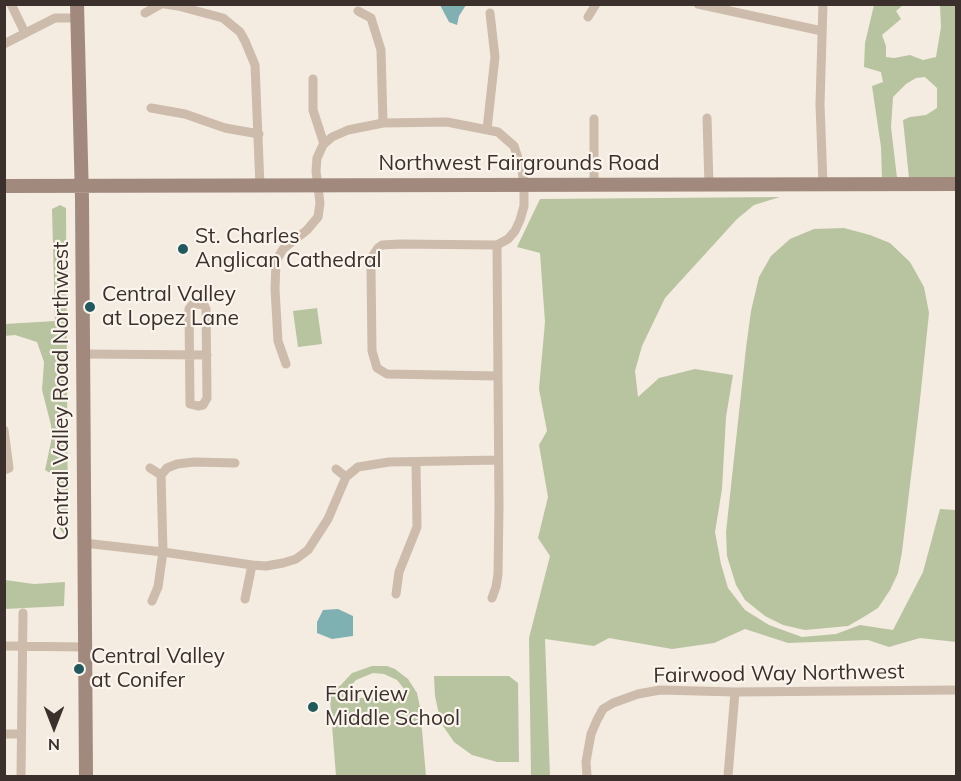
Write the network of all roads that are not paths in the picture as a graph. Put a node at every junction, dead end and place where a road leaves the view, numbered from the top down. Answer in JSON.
{"nodes":[{"id":1,"x":11,"y":4,"type":"edge"},
{"id":2,"x":163,"y":4,"type":"edge"},
{"id":3,"x":596,"y":4,"type":"edge"},
{"id":4,"x":698,"y":4,"type":"edge"},
{"id":5,"x":823,"y":4,"type":"edge"},
{"id":6,"x":77,"y":11,"type":"edge"},
{"id":7,"x":358,"y":11,"type":"dead end"},
{"id":8,"x":145,"y":13,"type":"dead end"},
{"id":9,"x":490,"y":14,"type":"dead end"},
{"id":10,"x":588,"y":17,"type":"dead end"},
{"id":11,"x":822,"y":31,"type":"junction"},
{"id":12,"x":26,"y":33,"type":"junction"},
{"id":13,"x":4,"y":44,"type":"edge"},
{"id":14,"x":313,"y":79,"type":"dead end"},
{"id":15,"x":151,"y":108,"type":"dead end"},
{"id":16,"x":707,"y":118,"type":"dead end"},
{"id":17,"x":594,"y":119,"type":"dead end"},
{"id":18,"x":383,"y":123,"type":"junction"},
{"id":19,"x":487,"y":129,"type":"junction"},
{"id":20,"x":259,"y":134,"type":"junction"},
{"id":21,"x":324,"y":144,"type":"junction"},
{"id":22,"x":823,"y":184,"type":"junction"},
{"id":23,"x":957,"y":184,"type":"edge"},
{"id":24,"x":524,"y":185,"type":"junction"},
{"id":25,"x":594,"y":185,"type":"junction"},
{"id":26,"x":710,"y":185,"type":"junction"},
{"id":27,"x":4,"y":186,"type":"edge"},
{"id":28,"x":81,"y":186,"type":"junction"},
{"id":29,"x":260,"y":186,"type":"junction"},
{"id":30,"x":318,"y":186,"type":"junction"},
{"id":31,"x":497,"y":245,"type":"junction"},
{"id":32,"x":82,"y":354,"type":"junction"},
{"id":33,"x":190,"y":355,"type":"junction"},
{"id":34,"x":207,"y":355,"type":"junction"},
{"id":35,"x":286,"y":364,"type":"dead end"},
{"id":36,"x":498,"y":376,"type":"junction"},
{"id":37,"x":4,"y":430,"type":"edge"},
{"id":38,"x":498,"y":460,"type":"junction"},
{"id":39,"x":235,"y":463,"type":"dead end"},
{"id":40,"x":416,"y":463,"type":"junction"},
{"id":41,"x":150,"y":468,"type":"dead end"},
{"id":42,"x":336,"y":469,"type":"dead end"},
{"id":43,"x":4,"y":470,"type":"edge"},
{"id":44,"x":161,"y":475,"type":"junction"},
{"id":45,"x":346,"y":477,"type":"junction"},
{"id":46,"x":84,"y":543,"type":"junction"},
{"id":47,"x":163,"y":552,"type":"junction"},
{"id":48,"x":252,"y":565,"type":"junction"},
{"id":49,"x":396,"y":594,"type":"dead end"},
{"id":50,"x":492,"y":598,"type":"dead end"},
{"id":51,"x":245,"y":599,"type":"dead end"},
{"id":52,"x":153,"y":601,"type":"dead end"},
{"id":53,"x":23,"y":613,"type":"dead end"},
{"id":54,"x":4,"y":646,"type":"edge"},
{"id":55,"x":21,"y":646,"type":"junction"},
{"id":56,"x":86,"y":647,"type":"junction"},
{"id":57,"x":957,"y":690,"type":"edge"},
{"id":58,"x":735,"y":692,"type":"junction"},
{"id":59,"x":4,"y":734,"type":"edge"},
{"id":60,"x":21,"y":734,"type":"junction"},
{"id":61,"x":21,"y":777,"type":"edge"},
{"id":62,"x":86,"y":777,"type":"edge"},
{"id":63,"x":587,"y":777,"type":"edge"},
{"id":64,"x":728,"y":777,"type":"edge"}],
"edges":[{"from":1,"to":12,"type":"street"},
{"from":2,"to":8,"type":"street"},
{"from":2,"to":20,"type":"street"},
{"from":3,"to":10,"type":"street"},
{"from":4,"to":11,"type":"street"},
{"from":5,"to":11,"type":"street"},
{"from":6,"to":12,"type":"street"},
{"from":6,"to":28,"type":"main road","name":"Central Valley Road Northwest"},
{"from":7,"to":18,"type":"street"},
{"from":9,"to":19,"type":"street"},
{"from":11,"to":22,"type":"street"},
{"from":12,"to":13,"type":"street"},
{"from":14,"to":21,"type":"street"},
{"from":15,"to":20,"type":"street"},
{"from":16,"to":26,"type":"street"},
{"from":17,"to":25,"type":"street"},
{"from":18,"to":19,"type":"street"},
{"from":18,"to":21,"type":"street"},
{"from":19,"to":24,"type":"street"},
{"from":20,"to":29,"type":"street"},
{"from":21,"to":30,"type":"street"},
{"from":22,"to":23,"type":"main road","name":"Northwest Fairgrounds Road"},
{"from":22,"to":26,"type":"main road","name":"Northwest Fairgrounds Road"},
{"from":24,"to":25,"type":"main road","name":"Northwest Fairgrounds Road"},
{"from":24,"to":30,"type":"main road","name":"Northwest Fairgrounds Road"},
{"from":24,"to":31,"type":"street"},
{"from":25,"to":26,"type":"main road","name":"Northwest Fairgrounds Road"},
{"from":27,"to":28,"type":"main road","name":"Northwest Fairgrounds Road"},
{"from":28,"to":29,"type":"main road","name":"Northwest Fairgrounds Road"},
{"from":28,"to":32,"type":"main road","name":"Central Valley Road Northwest"},
{"from":29,"to":30,"type":"main road","name":"Northwest Fairgrounds Road"},
{"from":30,"to":35,"type":"street"},
{"from":31,"to":36,"type":"street"},
{"from":31,"to":36,"type":"street"},
{"from":32,"to":33,"type":"street"},
{"from":32,"to":46,"type":"main road","name":"Central Valley Road Northwest"},
{"from":33,"to":34,"type":"street"},
{"from":33,"to":34,"type":"street"},
{"from":33,"to":34,"type":"street"},
{"from":36,"to":38,"type":"street"},
{"from":37,"to":43,"type":"street"},
{"from":38,"to":40,"type":"street"},
{"from":38,"to":50,"type":"street"},
{"from":39,"to":44,"type":"street"},
{"from":40,"to":45,"type":"street"},
{"from":40,"to":49,"type":"street"},
{"from":41,"to":44,"type":"street"},
{"from":42,"to":45,"type":"street"},
{"from":44,"to":47,"type":"street"},
{"from":45,"to":48,"type":"street"},
{"from":46,"to":47,"type":"street"},
{"from":46,"to":56,"type":"main road","name":"Central Valley Road Northwest"},
{"from":47,"to":48,"type":"street"},
{"from":47,"to":52,"type":"street"},
{"from":48,"to":51,"type":"street"},
{"from":53,"to":55,"type":"street"},
{"from":54,"to":55,"type":"street"},
{"from":55,"to":56,"type":"street"},
{"from":55,"to":60,"type":"street"},
{"from":56,"to":62,"type":"main road","name":"Central Valley Road Northwest"},
{"from":57,"to":58,"type":"street","name":"Fairwood Way Northwest"},
{"from":58,"to":63,"type":"street","name":"Fairwood Way Northwest"},
{"from":58,"to":64,"type":"street"},
{"from":59,"to":60,"type":"street"},
{"from":60,"to":61,"type":"street"}]}
